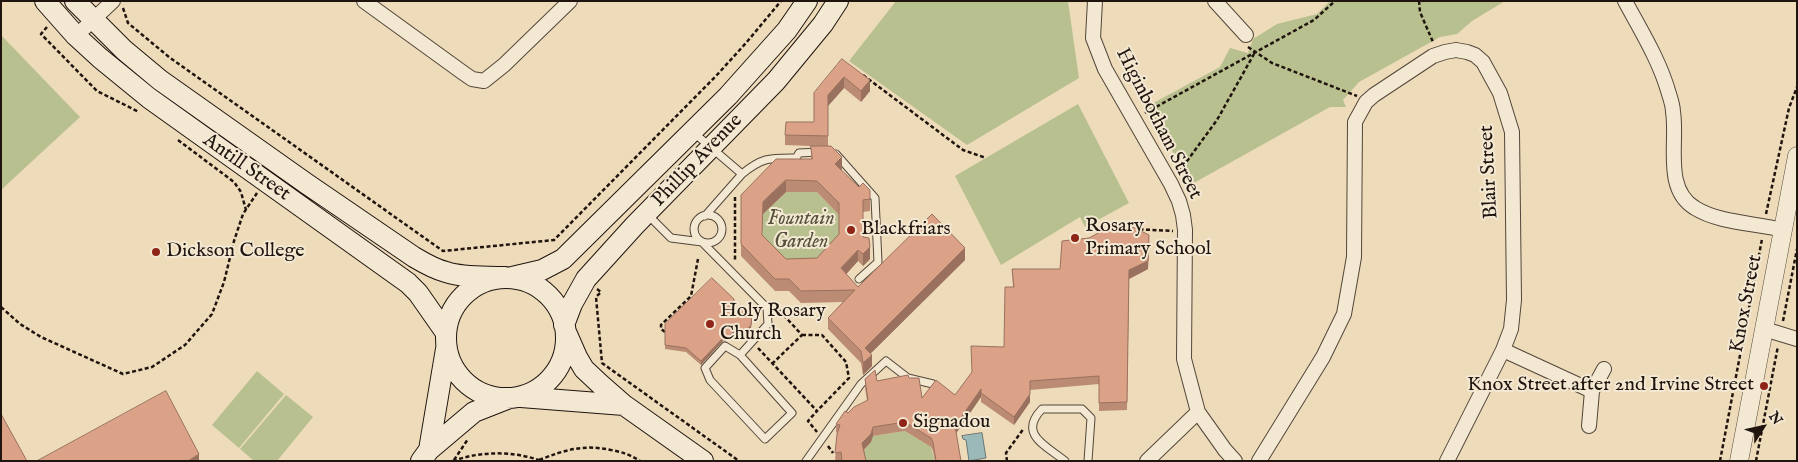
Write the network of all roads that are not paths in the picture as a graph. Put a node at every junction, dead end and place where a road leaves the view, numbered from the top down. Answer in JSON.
{"nodes":[{"id":1,"x":45,"y":1,"type":"edge"},
{"id":2,"x":75,"y":1,"type":"edge"},
{"id":3,"x":364,"y":1,"type":"edge"},
{"id":4,"x":570,"y":1,"type":"edge"},
{"id":5,"x":807,"y":1,"type":"edge"},
{"id":6,"x":838,"y":1,"type":"edge"},
{"id":7,"x":1095,"y":1,"type":"edge"},
{"id":8,"x":1215,"y":1,"type":"edge"},
{"id":9,"x":1625,"y":1,"type":"edge"},
{"id":10,"x":118,"y":3,"type":"edge"},
{"id":11,"x":93,"y":20,"type":"junction"},
{"id":12,"x":1246,"y":35,"type":"dead end"},
{"id":13,"x":76,"y":36,"type":"junction"},
{"id":14,"x":691,"y":130,"type":"junction"},
{"id":15,"x":711,"y":148,"type":"junction"},
{"id":16,"x":1797,"y":156,"type":"edge"},
{"id":17,"x":742,"y":174,"type":"junction"},
{"id":18,"x":646,"y":214,"type":"junction"},
{"id":19,"x":705,"y":216,"type":"junction"},
{"id":20,"x":1783,"y":230,"type":"junction"},
{"id":21,"x":702,"y":242,"type":"junction"},
{"id":22,"x":508,"y":278,"type":"junction"},
{"id":23,"x":859,"y":279,"type":"dead end"},
{"id":24,"x":565,"y":328,"type":"junction"},
{"id":25,"x":1772,"y":331,"type":"junction"},
{"id":26,"x":1797,"y":339,"type":"edge"},
{"id":27,"x":446,"y":340,"type":"junction"},
{"id":28,"x":1503,"y":350,"type":"junction"},
{"id":29,"x":740,"y":355,"type":"junction"},
{"id":30,"x":1604,"y":369,"type":"dead end"},
{"id":31,"x":933,"y":384,"type":"edge"},
{"id":32,"x":1592,"y":391,"type":"junction"},
{"id":33,"x":516,"y":397,"type":"junction"},
{"id":34,"x":624,"y":405,"type":"junction"},
{"id":35,"x":1198,"y":412,"type":"junction"},
{"id":36,"x":1589,"y":426,"type":"dead end"},
{"id":37,"x":425,"y":456,"type":"edge"},
{"id":38,"x":703,"y":461,"type":"edge"},
{"id":39,"x":806,"y":461,"type":"edge"},
{"id":40,"x":1065,"y":461,"type":"edge"},
{"id":41,"x":1088,"y":461,"type":"edge"},
{"id":42,"x":1147,"y":461,"type":"edge"},
{"id":43,"x":1236,"y":461,"type":"edge"},
{"id":44,"x":1259,"y":461,"type":"edge"},
{"id":45,"x":1447,"y":461,"type":"edge"},
{"id":46,"x":1739,"y":461,"type":"edge"}],
"edges":[{"from":1,"to":13,"type":"main road","name":"Antill Street"},
{"from":2,"to":11,"type":"main road","name":"Antill Street"},
{"from":3,"to":4,"type":"street"},
{"from":5,"to":14,"type":"main road","name":"Phillip Avenue"},
{"from":6,"to":15,"type":"main road","name":"Phillip Avenue"},
{"from":7,"to":35,"type":"street","name":"Higinbotham Street"},
{"from":8,"to":12,"type":"street"},
{"from":9,"to":20,"type":"street"},
{"from":10,"to":11,"type":"street"},
{"from":11,"to":13,"type":"street"},
{"from":11,"to":22,"type":"main road","name":"Antill Street"},
{"from":13,"to":27,"type":"main road","name":"Antill Street"},
{"from":14,"to":15,"type":"lane"},
{"from":14,"to":22,"type":"main road","name":"Phillip Avenue"},
{"from":15,"to":17,"type":"lane"},
{"from":15,"to":18,"type":"main road","name":"Phillip Avenue"},
{"from":16,"to":20,"type":"street","name":"Knox Street"},
{"from":17,"to":19,"type":"lane"},
{"from":17,"to":23,"type":"lane"},
{"from":18,"to":21,"type":"lane"},
{"from":18,"to":24,"type":"main road","name":"Phillip Avenue"},
{"from":19,"to":21,"type":"lane"},
{"from":19,"to":21,"type":"lane"},
{"from":20,"to":25,"type":"street","name":"Knox Street"},
{"from":21,"to":29,"type":"lane"},
{"from":22,"to":24,"type":"main road"},
{"from":22,"to":27,"type":"main road"},
{"from":24,"to":33,"type":"main road"},
{"from":24,"to":34,"type":"main road"},
{"from":25,"to":26,"type":"street"},
{"from":25,"to":46,"type":"street","name":"Knox Street"},
{"from":27,"to":33,"type":"main road"},
{"from":27,"to":37,"type":"main road"},
{"from":28,"to":32,"type":"street"},
{"from":28,"to":44,"type":"street","name":"Blair Street"},
{"from":28,"to":45,"type":"street","name":"Blair Street"},
{"from":29,"to":29,"type":"lane"},
{"from":30,"to":32,"type":"street"},
{"from":31,"to":39,"type":"lane"},
{"from":32,"to":36,"type":"street"},
{"from":33,"to":34,"type":"main road"},
{"from":33,"to":37,"type":"main road"},
{"from":34,"to":38,"type":"main road"},
{"from":35,"to":42,"type":"street"},
{"from":35,"to":43,"type":"street","name":"Higinbotham Street"},
{"from":40,"to":41,"type":"lane"}]}
